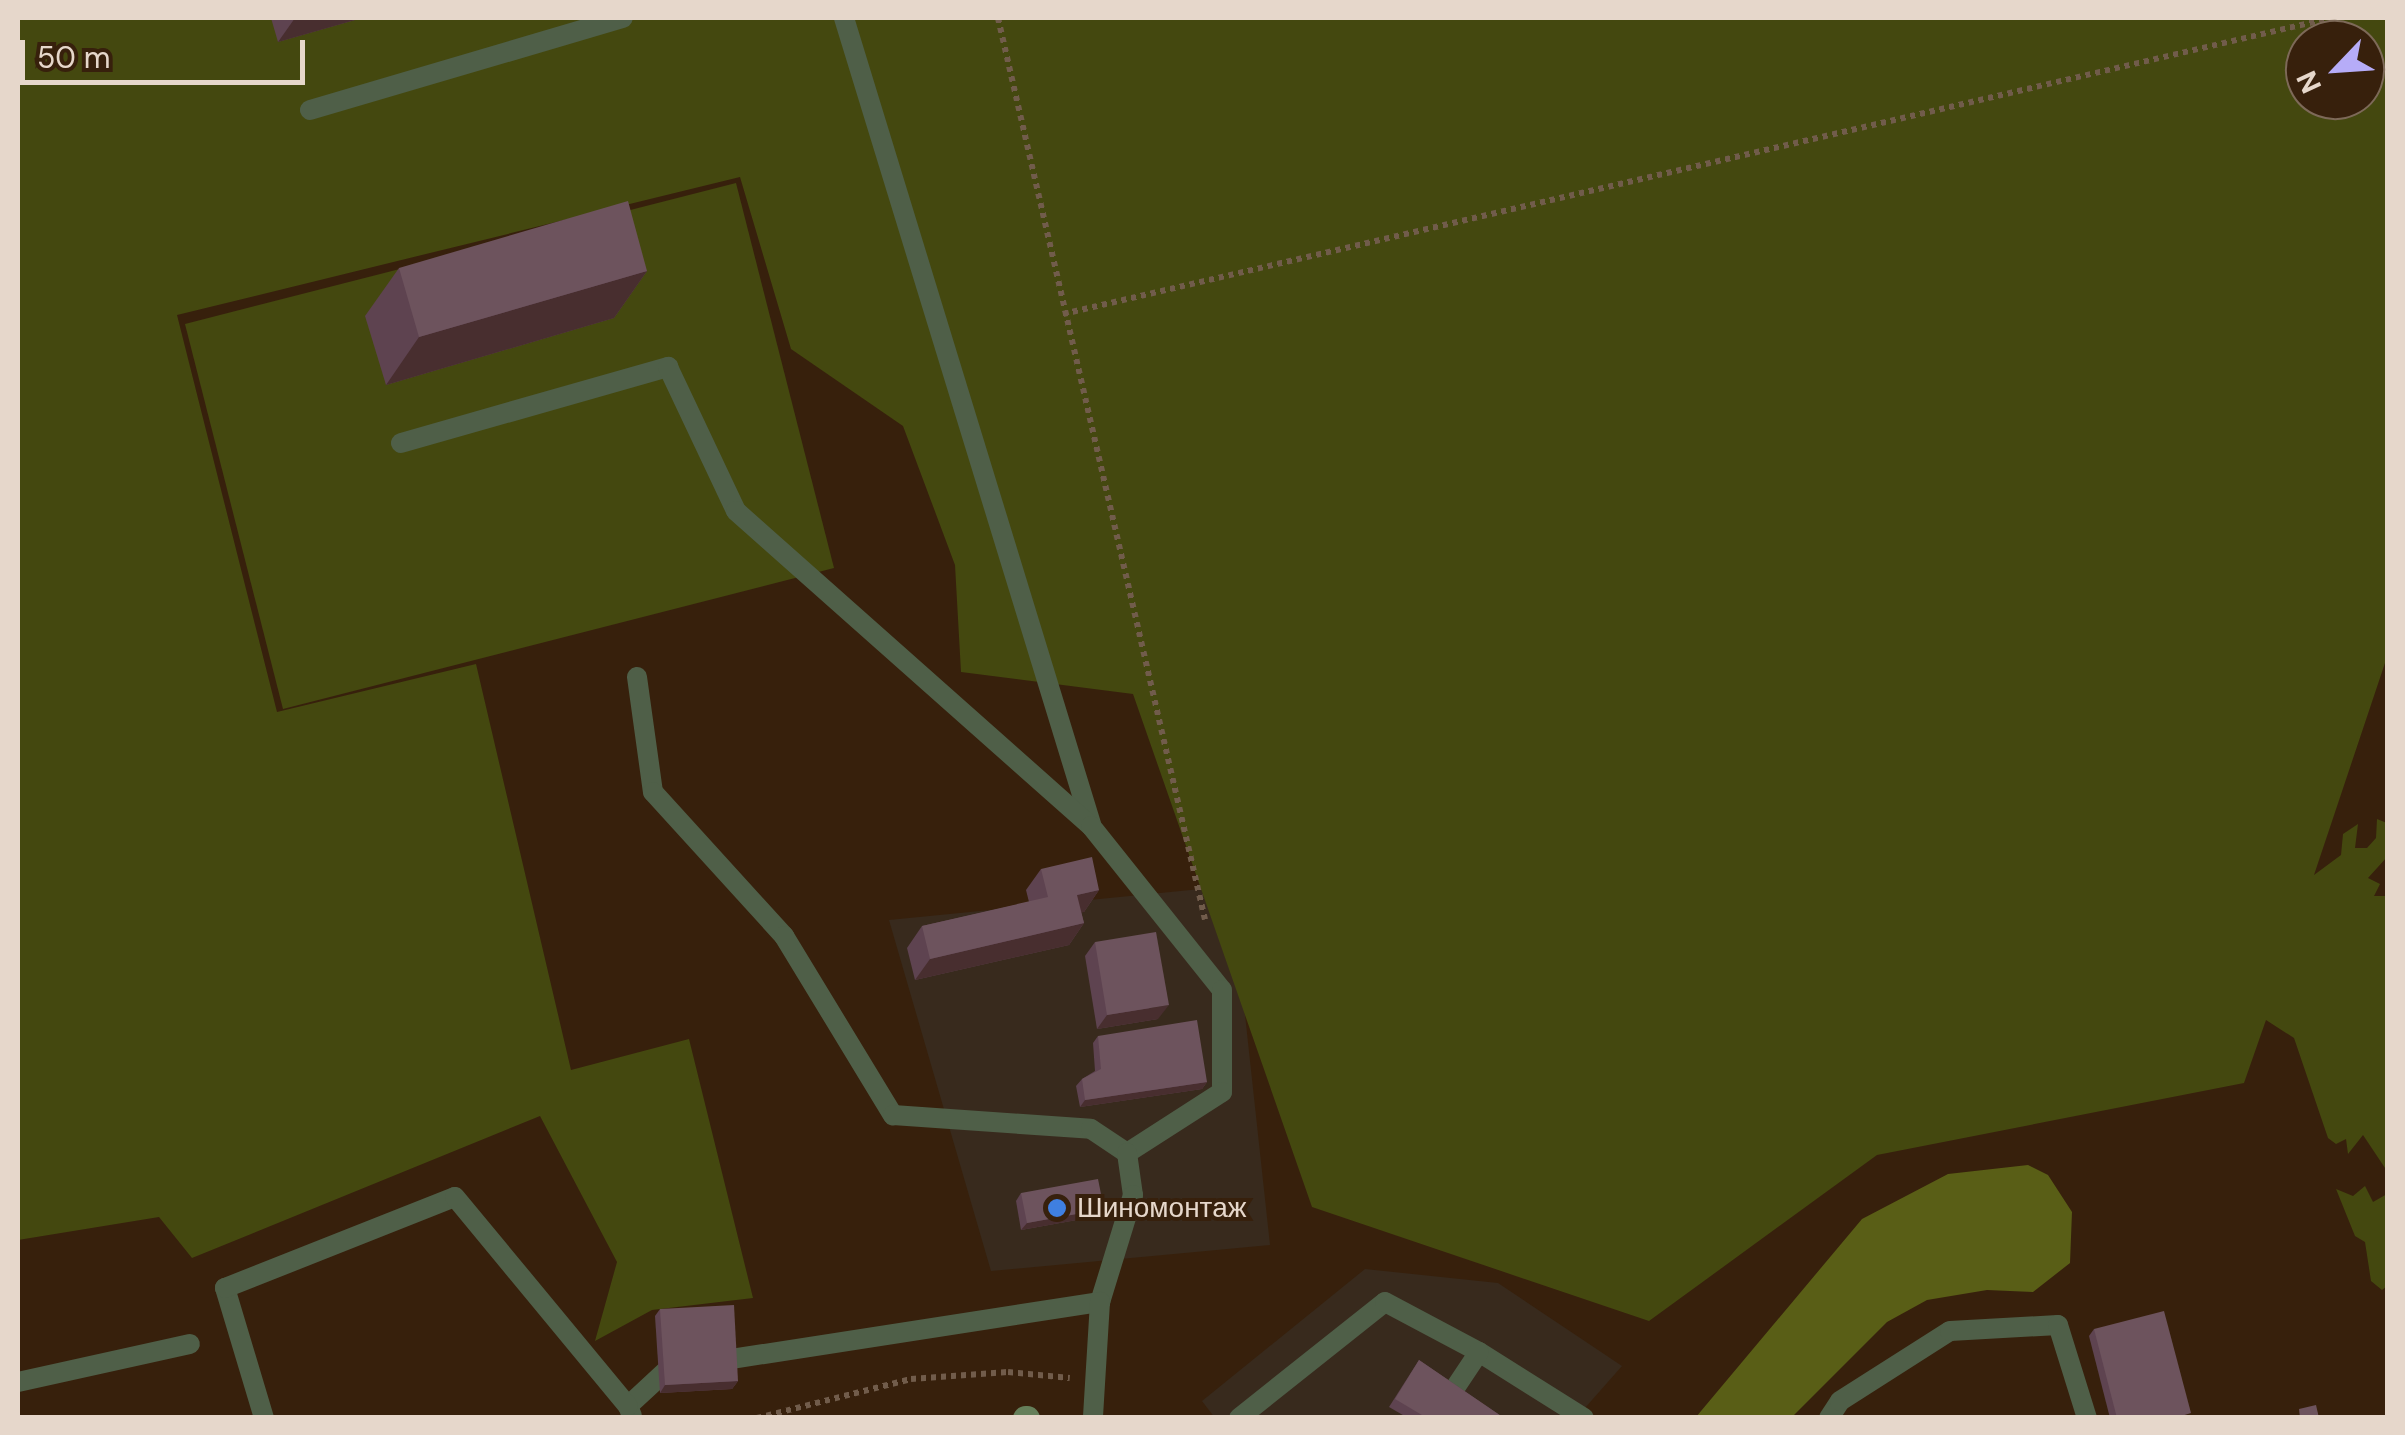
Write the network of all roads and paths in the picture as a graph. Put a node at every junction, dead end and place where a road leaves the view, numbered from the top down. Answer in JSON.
{"nodes":[{"id":1,"x":623,"y":18,"type":"edge"},
{"id":2,"x":844,"y":18,"type":"edge"},
{"id":3,"x":998,"y":18,"type":"edge"},
{"id":4,"x":2331,"y":18,"type":"edge"},
{"id":5,"x":310,"y":110,"type":"dead end"},
{"id":6,"x":1063,"y":314,"type":"junction"},
{"id":7,"x":401,"y":443,"type":"dead end"},
{"id":8,"x":637,"y":677,"type":"dead end"},
{"id":9,"x":1091,"y":826,"type":"junction"},
{"id":10,"x":1208,"y":932,"type":"dead end"},
{"id":11,"x":1127,"y":1154,"type":"junction"},
{"id":12,"x":1100,"y":1302,"type":"junction"},
{"id":13,"x":190,"y":1344,"type":"dead end"},
{"id":14,"x":1479,"y":1352,"type":"junction"},
{"id":15,"x":1092,"y":1380,"type":"junction"},
{"id":16,"x":18,"y":1382,"type":"edge"},
{"id":17,"x":631,"y":1412,"type":"edge"},
{"id":18,"x":264,"y":1418,"type":"edge"},
{"id":19,"x":757,"y":1418,"type":"edge"},
{"id":20,"x":1093,"y":1418,"type":"edge"},
{"id":21,"x":1240,"y":1418,"type":"edge"},
{"id":22,"x":1435,"y":1418,"type":"edge"},
{"id":23,"x":1584,"y":1418,"type":"edge"},
{"id":24,"x":1829,"y":1418,"type":"edge"},
{"id":25,"x":2086,"y":1418,"type":"edge"}],
"edges":[{"from":1,"to":5,"type":"lane"},
{"from":2,"to":9,"type":"lane"},
{"from":3,"to":6,"type":"path"},
{"from":4,"to":6,"type":"path"},
{"from":6,"to":10,"type":"path"},
{"from":7,"to":9,"type":"lane"},
{"from":8,"to":11,"type":"lane"},
{"from":9,"to":11,"type":"lane"},
{"from":11,"to":12,"type":"lane"},
{"from":12,"to":15,"type":"lane"},
{"from":12,"to":17,"type":"lane"},
{"from":13,"to":16,"type":"lane"},
{"from":14,"to":21,"type":"lane"},
{"from":14,"to":22,"type":"lane"},
{"from":14,"to":23,"type":"lane"},
{"from":15,"to":19,"type":"path"},
{"from":15,"to":20,"type":"lane"},
{"from":17,"to":18,"type":"lane"},
{"from":24,"to":25,"type":"lane"}]}
